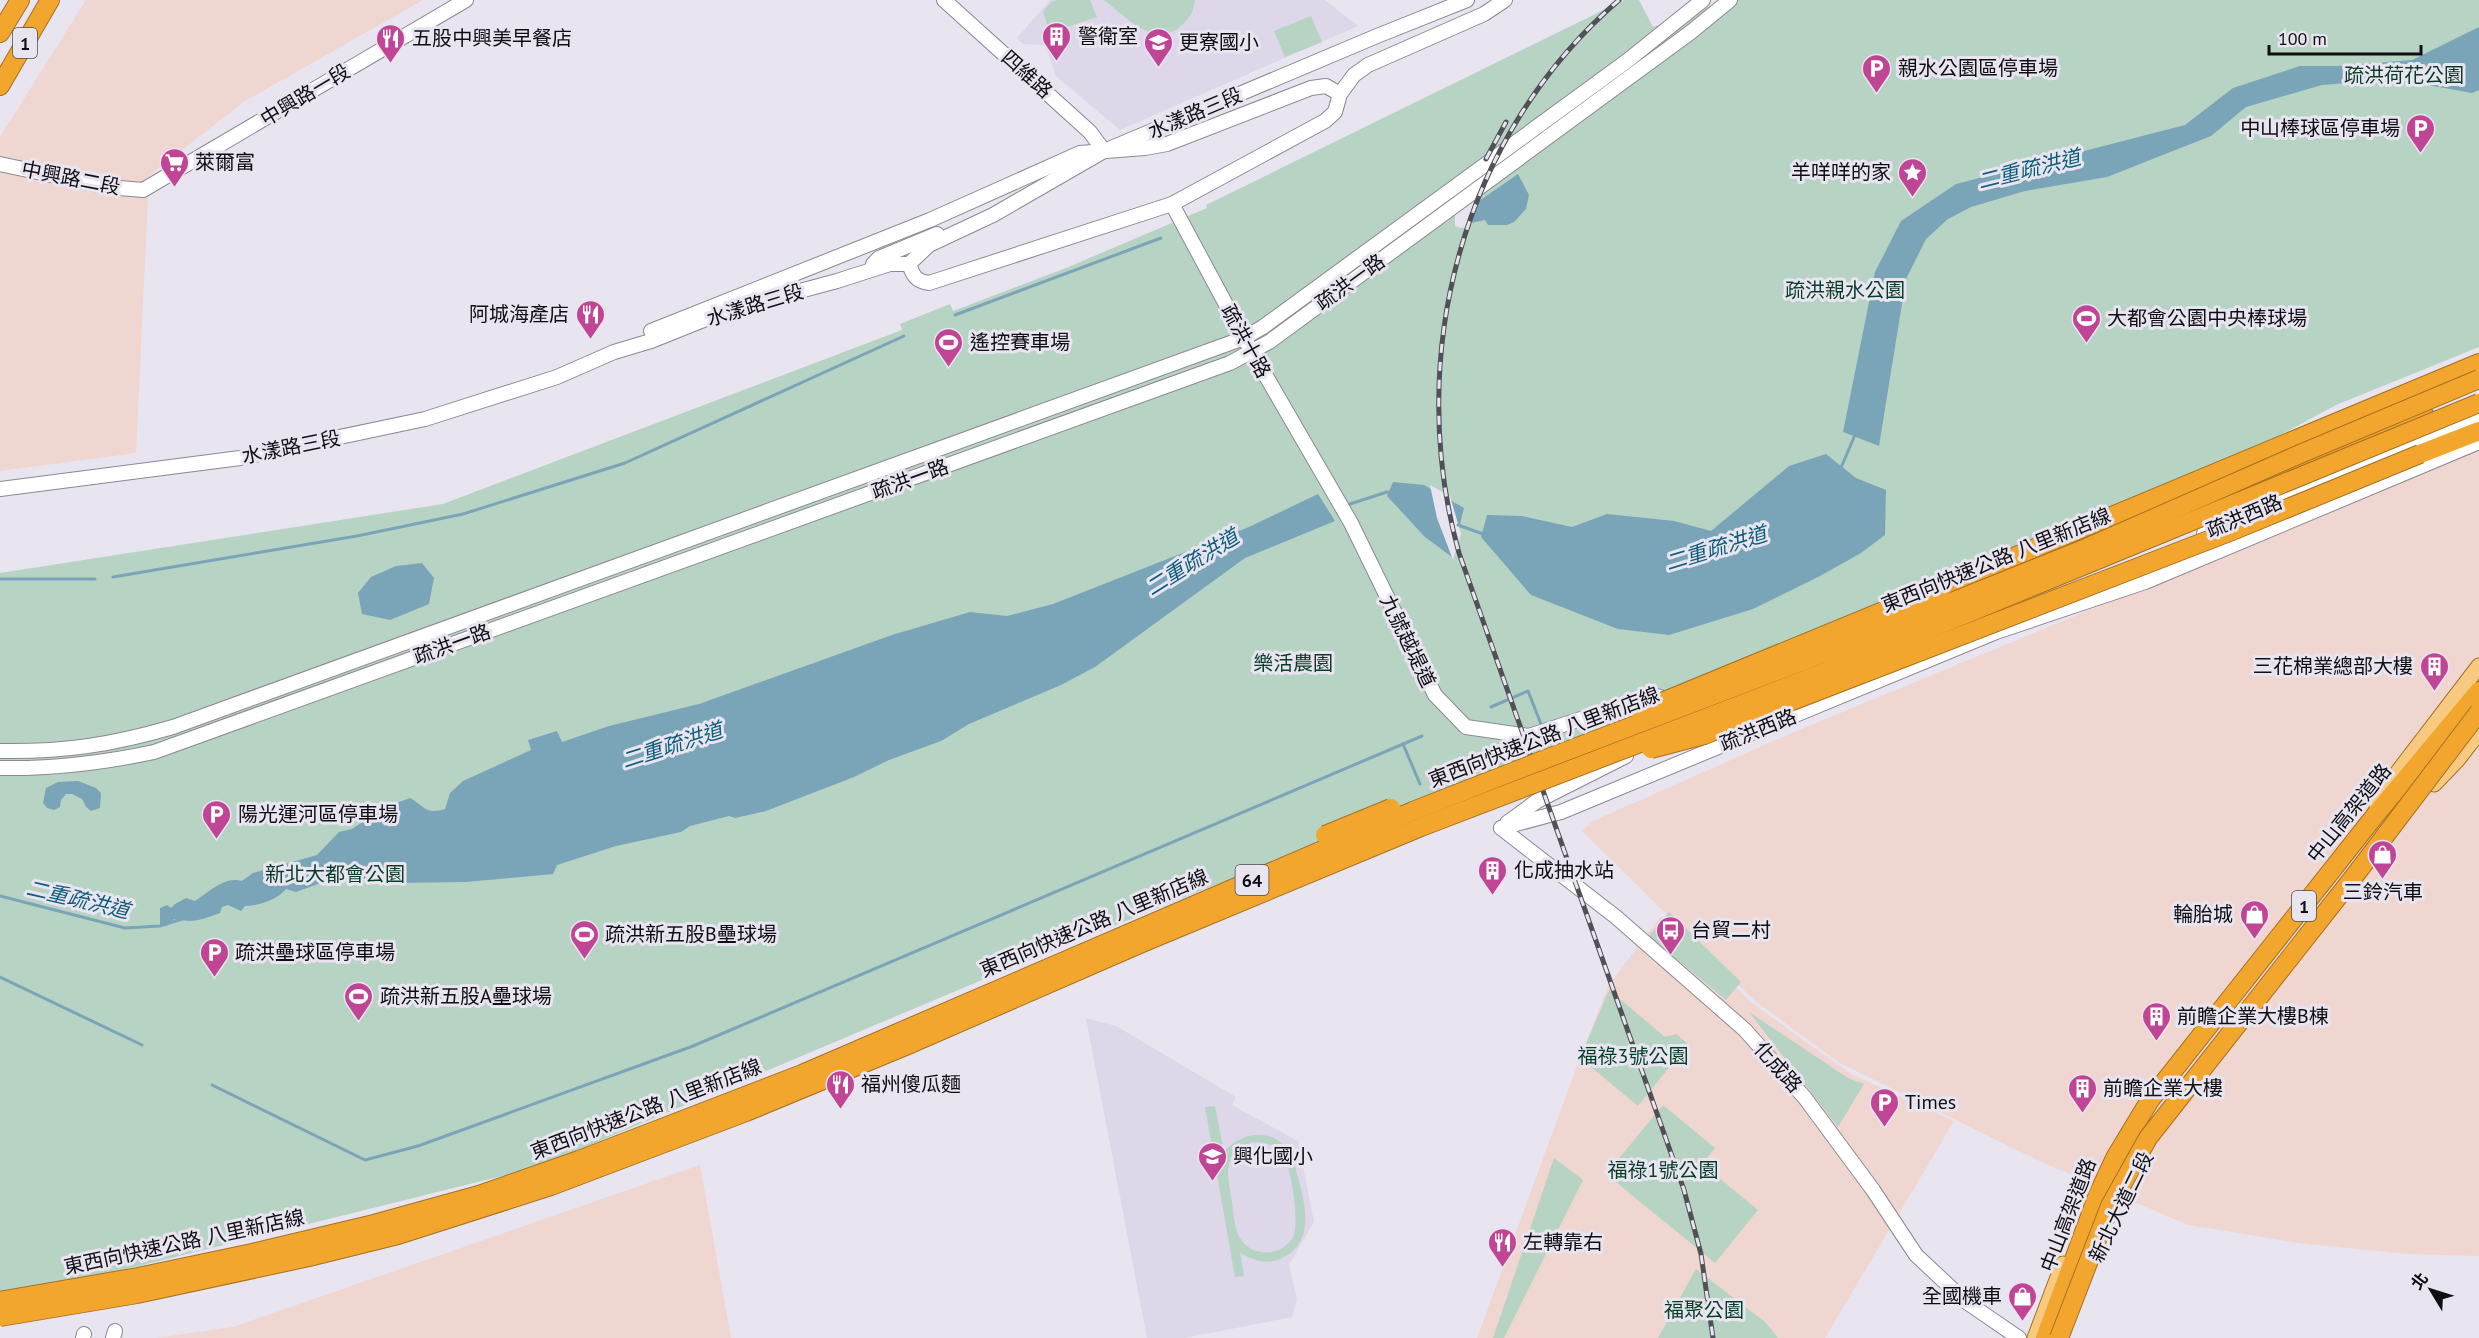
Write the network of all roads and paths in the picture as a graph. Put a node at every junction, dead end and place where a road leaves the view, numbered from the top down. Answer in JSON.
{"nodes":[{"id":1,"x":20,"y":0,"type":"edge"},
{"id":2,"x":50,"y":0,"type":"edge"},
{"id":3,"x":466,"y":0,"type":"edge"},
{"id":4,"x":944,"y":0,"type":"edge"},
{"id":5,"x":1467,"y":0,"type":"edge"},
{"id":6,"x":1505,"y":0,"type":"edge"},
{"id":7,"x":1703,"y":0,"type":"edge"},
{"id":8,"x":1730,"y":0,"type":"edge"},
{"id":9,"x":0,"y":33,"type":"edge"},
{"id":10,"x":0,"y":86,"type":"edge"},
{"id":11,"x":1340,"y":94,"type":"junction"},
{"id":12,"x":1104,"y":151,"type":"junction"},
{"id":13,"x":0,"y":164,"type":"edge"},
{"id":14,"x":143,"y":190,"type":"joint"},
{"id":15,"x":1173,"y":204,"type":"junction"},
{"id":16,"x":956,"y":232,"type":"junction"},
{"id":17,"x":909,"y":264,"type":"junction"},
{"id":18,"x":864,"y":272,"type":"junction"},
{"id":19,"x":1244,"y":338,"type":"junction"},
{"id":20,"x":1251,"y":351,"type":"junction"},
{"id":21,"x":614,"y":352,"type":"junction"},
{"id":22,"x":2479,"y":363,"type":"edge"},
{"id":23,"x":2479,"y":379,"type":"edge"},
{"id":24,"x":2479,"y":394,"type":"edge"},
{"id":25,"x":2479,"y":403,"type":"edge"},
{"id":26,"x":2479,"y":415,"type":"edge"},
{"id":27,"x":2479,"y":431,"type":"edge"},
{"id":28,"x":2479,"y":442,"type":"edge"},
{"id":29,"x":1324,"y":474,"type":"joint"},
{"id":30,"x":0,"y":489,"type":"edge"},
{"id":31,"x":1944,"y":586,"type":"junction"},
{"id":32,"x":2013,"y":626,"type":"junction"},
{"id":33,"x":2479,"y":666,"type":"edge"},
{"id":34,"x":2479,"y":676,"type":"edge"},
{"id":35,"x":2479,"y":691,"type":"edge"},
{"id":36,"x":2479,"y":710,"type":"edge"},
{"id":37,"x":2479,"y":722,"type":"edge"},
{"id":38,"x":2479,"y":732,"type":"edge"},
{"id":39,"x":0,"y":751,"type":"edge"},
{"id":40,"x":2416,"y":751,"type":"junction"},
{"id":41,"x":0,"y":768,"type":"edge"},
{"id":42,"x":1559,"y":773,"type":"junction"},
{"id":43,"x":2440,"y":775,"type":"junction"},
{"id":44,"x":1501,"y":828,"type":"junction"},
{"id":45,"x":1158,"y":919,"type":"junction"},
{"id":46,"x":2093,"y":1262,"type":"junction"},
{"id":47,"x":0,"y":1301,"type":"edge"},
{"id":48,"x":0,"y":1317,"type":"edge"},
{"id":49,"x":2019,"y":1338,"type":"edge"},
{"id":50,"x":2035,"y":1338,"type":"edge"},
{"id":51,"x":2045,"y":1338,"type":"edge"},
{"id":52,"x":2059,"y":1338,"type":"edge"},
{"id":53,"x":2067,"y":1338,"type":"edge"}],
"edges":[{"from":1,"to":9,"type":"highway","number":"1"},
{"from":2,"to":10,"type":"highway","number":"1"},
{"from":3,"to":14,"type":"street","name":"中興路一段"},
{"from":4,"to":12,"type":"street","name":"四維路"},
{"from":5,"to":12,"type":"street","name":"水漾路三段"},
{"from":6,"to":11,"type":"street"},
{"from":7,"to":19,"type":"street","name":"疏洪一路"},
{"from":8,"to":20,"type":"street","name":"疏洪一路"},
{"from":11,"to":12,"type":"street"},
{"from":11,"to":15,"type":"street"},
{"from":12,"to":16,"type":"street","name":"水漾路三段"},
{"from":12,"to":21,"type":"street"},
{"from":13,"to":14,"type":"street","name":"中興路二段"},
{"from":15,"to":17,"type":"street"},
{"from":15,"to":19,"type":"street","name":"疏洪十路"},
{"from":16,"to":17,"type":"street","name":"水漾路三段"},
{"from":16,"to":18,"type":"street"},
{"from":17,"to":18,"type":"street","name":"水漾路三段"},
{"from":18,"to":21,"type":"street","name":"水漾路三段"},
{"from":19,"to":20,"type":"street","name":"疏洪十路"},
{"from":19,"to":39,"type":"street","name":"疏洪一路"},
{"from":20,"to":29,"type":"street","name":"疏洪十路"},
{"from":20,"to":41,"type":"street","name":"疏洪一路"},
{"from":21,"to":30,"type":"street","name":"水漾路三段"},
{"from":22,"to":31,"type":"highway"},
{"from":23,"to":45,"type":"highway","name":"東西向快速公路 八里新店線","number":"64","bridge":true},
{"from":24,"to":31,"type":"highway","bridge":true},
{"from":25,"to":42,"type":"highway","name":"東西向快速公路 八里新店線","number":"64","bridge":true},
{"from":26,"to":32,"type":"street","name":"疏洪西路"},
{"from":27,"to":42,"type":"highway","bridge":true},
{"from":28,"to":32,"type":"street","name":"疏洪西路"},
{"from":29,"to":44,"type":"street","name":"九號越堤道"},
{"from":31,"to":45,"type":"highway","bridge":true},
{"from":32,"to":44,"type":"street","name":"疏洪西路"},
{"from":33,"to":40,"type":"main road","number":"1"},
{"from":34,"to":40,"type":"highway"},
{"from":35,"to":51,"type":"highway","name":"中山高架道路","number":"1"},
{"from":36,"to":46,"type":"highway","bridge":true},
{"from":36,"to":52,"type":"highway","name":"中山高架道路","number":"1","bridge":true},
{"from":37,"to":43,"type":"highway"},
{"from":38,"to":43,"type":"main road","number":"1"},
{"from":40,"to":50,"type":"main road","name":"新北大道二段","number":"1"},
{"from":42,"to":48,"type":"highway","name":"東西向快速公路 八里新店線","number":"64","bridge":true},
{"from":43,"to":46,"type":"main road","name":"新北大道二段","number":"1"},
{"from":44,"to":49,"type":"street","name":"化成路"},
{"from":45,"to":47,"type":"highway","name":"東西向快速公路 八里新店線","number":"64","bridge":true},
{"from":46,"to":53,"type":"main road","name":"新北大道二段","number":"1"}]}
